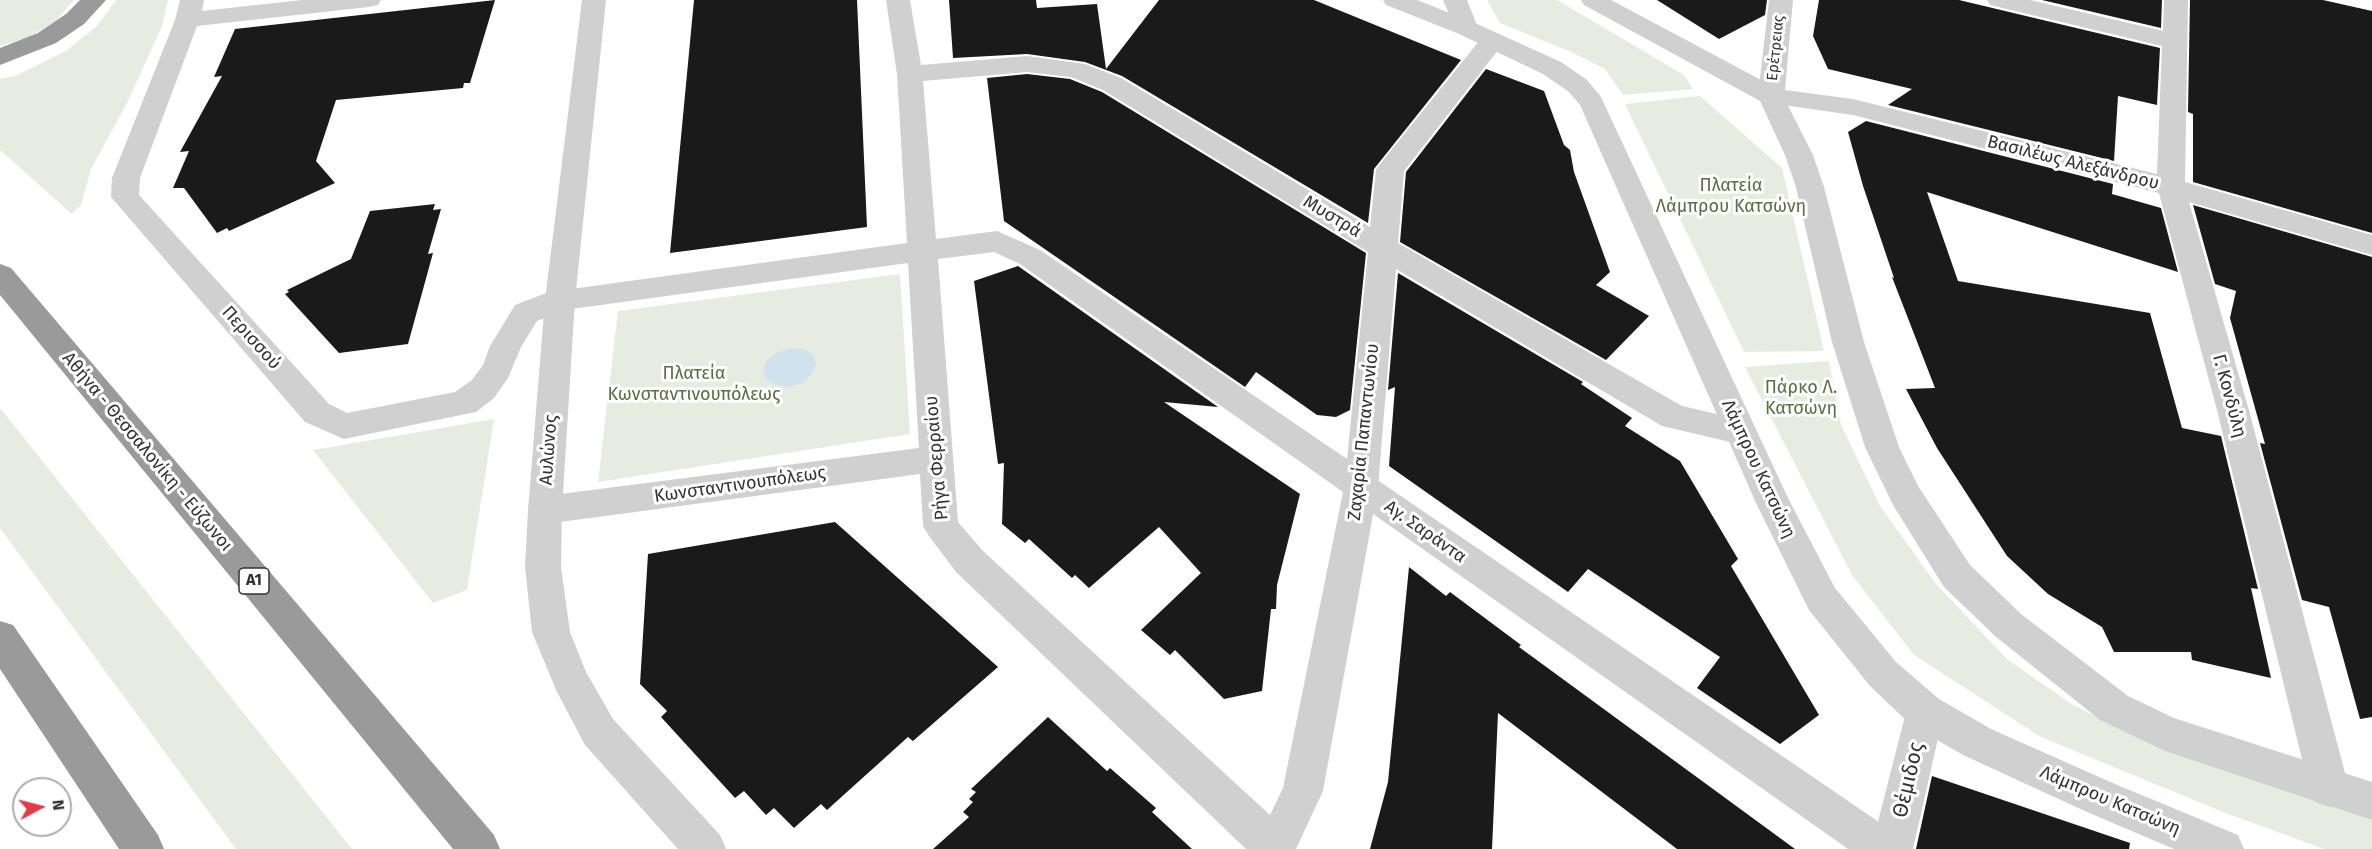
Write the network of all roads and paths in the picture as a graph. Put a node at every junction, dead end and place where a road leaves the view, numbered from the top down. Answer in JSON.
{"nodes":[{"id":1,"x":94,"y":0,"type":"edge"},
{"id":2,"x":369,"y":0,"type":"edge"},
{"id":3,"x":594,"y":0,"type":"edge"},
{"id":4,"x":898,"y":0,"type":"edge"},
{"id":5,"x":1395,"y":0,"type":"edge"},
{"id":6,"x":1593,"y":0,"type":"edge"},
{"id":7,"x":1781,"y":0,"type":"edge"},
{"id":8,"x":1999,"y":0,"type":"edge"},
{"id":9,"x":2176,"y":0,"type":"edge"},
{"id":10,"x":189,"y":10,"type":"edge"},
{"id":11,"x":1472,"y":23,"type":"edge"},
{"id":12,"x":2174,"y":41,"type":"junction"},
{"id":13,"x":0,"y":57,"type":"edge"},
{"id":14,"x":910,"y":74,"type":"junction"},
{"id":15,"x":1771,"y":96,"type":"junction"},
{"id":16,"x":2170,"y":187,"type":"junction"},
{"id":17,"x":2372,"y":245,"type":"edge"},
{"id":18,"x":1383,"y":248,"type":"junction"},
{"id":19,"x":922,"y":250,"type":"junction"},
{"id":20,"x":0,"y":275,"type":"edge"},
{"id":21,"x":560,"y":300,"type":"junction"},
{"id":22,"x":1739,"y":431,"type":"junction"},
{"id":23,"x":935,"y":459,"type":"junction"},
{"id":24,"x":1361,"y":487,"type":"junction"},
{"id":25,"x":545,"y":510,"type":"junction"},
{"id":26,"x":0,"y":637,"type":"edge"},
{"id":27,"x":1925,"y":712,"type":"junction"},
{"id":28,"x":2329,"y":788,"type":"junction"},
{"id":29,"x":2372,"y":801,"type":"edge"},
{"id":30,"x":1275,"y":848,"type":"edge"},
{"id":31,"x":143,"y":849,"type":"edge"},
{"id":32,"x":479,"y":849,"type":"edge"},
{"id":33,"x":705,"y":849,"type":"edge"},
{"id":34,"x":1882,"y":849,"type":"edge"},
{"id":35,"x":1892,"y":849,"type":"edge"},
{"id":36,"x":2223,"y":849,"type":"edge"}],
"edges":[{"from":1,"to":13,"type":"highway"},
{"from":2,"to":10,"type":"street"},
{"from":3,"to":21,"type":"street","name":"Αυλώνος"},
{"from":4,"to":14,"type":"street","name":"Ρήγα Φερραίου"},
{"from":5,"to":11,"type":"street","name":"Λάμπρου Κατσώνη"},
{"from":6,"to":15,"type":"street"},
{"from":7,"to":15,"type":"street","name":"Ερέτρειας"},
{"from":8,"to":12,"type":"street"},
{"from":9,"to":12,"type":"street","name":"Γ. Κονδύλη"},
{"from":10,"to":21,"type":"street","name":"Περισσού"},
{"from":11,"to":18,"type":"street","name":"Ζαχαρία Παπαντωνίου"},
{"from":11,"to":22,"type":"street","name":"Λάμπρου Κατσώνη"},
{"from":12,"to":16,"type":"street","name":"Γ. Κονδύλη"},
{"from":14,"to":18,"type":"street","name":"Μυστρά"},
{"from":14,"to":19,"type":"street","name":"Ρήγα Φερραίου"},
{"from":15,"to":16,"type":"street","name":"Βασιλέως Αλεξάνδρου"},
{"from":15,"to":28,"type":"street"},
{"from":16,"to":17,"type":"street","name":"Βασιλέως Αλεξάνδρου"},
{"from":16,"to":28,"type":"street","name":"Γ. Κονδύλη"},
{"from":18,"to":22,"type":"street","name":"Μυστρά"},
{"from":18,"to":24,"type":"street","name":"Ζαχαρία Παπαντωνίου"},
{"from":19,"to":21,"type":"street"},
{"from":19,"to":23,"type":"street","name":"Ρήγα Φερραίου"},
{"from":19,"to":24,"type":"street","name":"Αγ. Σαράντα"},
{"from":20,"to":32,"type":"highway","name":"Αθήνα - Θεσσαλονίκη - Εύζωνοι","number":"Α1"},
{"from":21,"to":25,"type":"street","name":"Αυλώνος"},
{"from":22,"to":27,"type":"street","name":"Λάμπρου Κατσώνη"},
{"from":23,"to":25,"type":"street","name":"Κωνσταντινουπόλεως"},
{"from":23,"to":30,"type":"street","name":"Ρήγα Φερραίου"},
{"from":24,"to":30,"type":"street","name":"Ζαχαρία Παπαντωνίου"},
{"from":24,"to":34,"type":"street","name":"Αγ. Σαράντα"},
{"from":25,"to":33,"type":"street","name":"Αυλώνος"},
{"from":26,"to":31,"type":"highway"},
{"from":27,"to":35,"type":"street","name":"Θέμιδος"},
{"from":27,"to":36,"type":"street","name":"Λάμπρου Κατσώνη"},
{"from":28,"to":29,"type":"street"}]}
